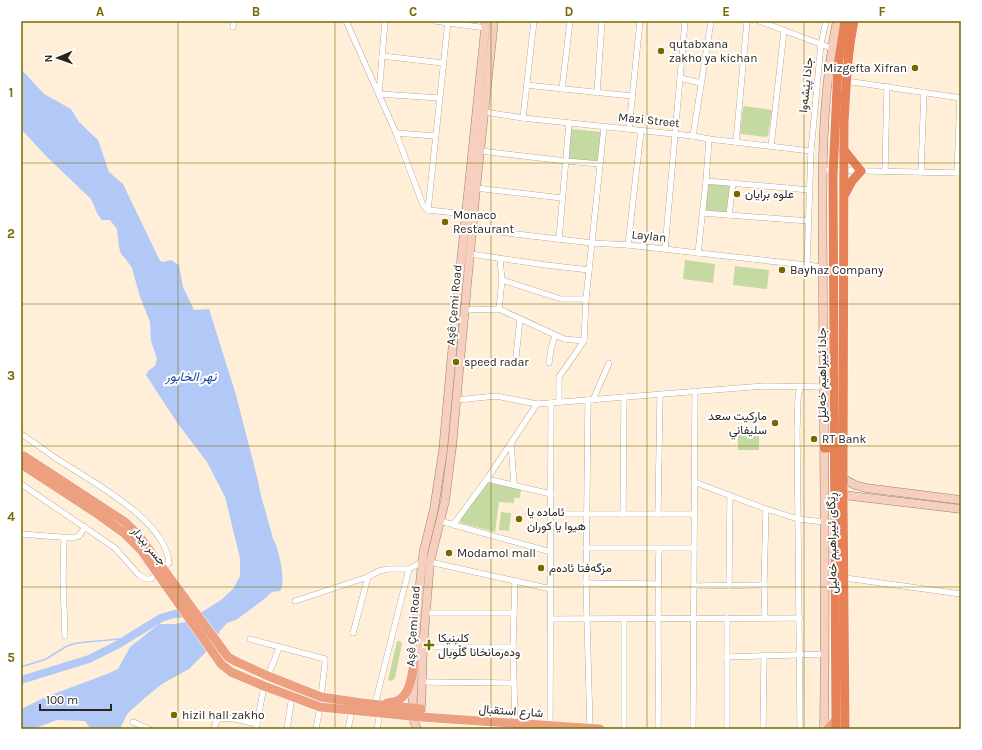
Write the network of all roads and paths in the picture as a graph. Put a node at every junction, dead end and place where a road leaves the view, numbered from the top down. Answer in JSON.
{"nodes":[{"id":1,"x":346,"y":21,"type":"edge"},
{"id":2,"x":385,"y":21,"type":"edge"},
{"id":3,"x":435,"y":21,"type":"edge"},
{"id":4,"x":494,"y":21,"type":"edge"},
{"id":5,"x":534,"y":21,"type":"edge"},
{"id":6,"x":570,"y":21,"type":"edge"},
{"id":7,"x":602,"y":21,"type":"edge"},
{"id":8,"x":640,"y":21,"type":"edge"},
{"id":9,"x":685,"y":21,"type":"edge"},
{"id":10,"x":711,"y":21,"type":"edge"},
{"id":11,"x":747,"y":21,"type":"edge"},
{"id":12,"x":759,"y":21,"type":"edge"},
{"id":13,"x":826,"y":21,"type":"edge"},
{"id":14,"x":837,"y":21,"type":"edge"},
{"id":15,"x":845,"y":21,"type":"edge"},
{"id":16,"x":854,"y":21,"type":"edge"},
{"id":17,"x":448,"y":22,"type":"edge"},
{"id":18,"x":766,"y":22,"type":"edge"},
{"id":19,"x":486,"y":25,"type":"edge"},
{"id":20,"x":784,"y":31,"type":"junction"},
{"id":21,"x":821,"y":44,"type":"junction"},
{"id":22,"x":831,"y":48,"type":"junction"},
{"id":23,"x":382,"y":56,"type":"junction"},
{"id":24,"x":443,"y":63,"type":"junction"},
{"id":25,"x":680,"y":78,"type":"junction"},
{"id":26,"x":846,"y":81,"type":"junction"},
{"id":27,"x":702,"y":83,"type":"junction"},
{"id":28,"x":526,"y":85,"type":"junction"},
{"id":29,"x":887,"y":86,"type":"junction"},
{"id":30,"x":562,"y":89,"type":"junction"},
{"id":31,"x":924,"y":92,"type":"junction"},
{"id":32,"x":597,"y":93,"type":"junction"},
{"id":33,"x":379,"y":94,"type":"junction"},
{"id":34,"x":632,"y":96,"type":"junction"},
{"id":35,"x":960,"y":97,"type":"edge"},
{"id":36,"x":439,"y":98,"type":"junction"},
{"id":37,"x":485,"y":112,"type":"junction"},
{"id":38,"x":523,"y":118,"type":"junction"},
{"id":39,"x":569,"y":123,"type":"junction"},
{"id":40,"x":604,"y":126,"type":"junction"},
{"id":41,"x":629,"y":129,"type":"junction"},
{"id":42,"x":641,"y":130,"type":"junction"},
{"id":43,"x":396,"y":133,"type":"junction"},
{"id":44,"x":675,"y":134,"type":"junction"},
{"id":45,"x":435,"y":136,"type":"junction"},
{"id":46,"x":693,"y":136,"type":"junction"},
{"id":47,"x":708,"y":139,"type":"junction"},
{"id":48,"x":736,"y":142,"type":"junction"},
{"id":49,"x":771,"y":146,"type":"junction"},
{"id":50,"x":481,"y":150,"type":"junction"},
{"id":51,"x":844,"y":150,"type":"junction"},
{"id":52,"x":811,"y":151,"type":"junction"},
{"id":53,"x":566,"y":161,"type":"junction"},
{"id":54,"x":600,"y":164,"type":"junction"},
{"id":55,"x":822,"y":170,"type":"junction"},
{"id":56,"x":833,"y":170,"type":"junction"},
{"id":57,"x":844,"y":170,"type":"junction"},
{"id":58,"x":861,"y":171,"type":"junction"},
{"id":59,"x":885,"y":171,"type":"junction"},
{"id":60,"x":922,"y":172,"type":"junction"},
{"id":61,"x":959,"y":173,"type":"edge"},
{"id":62,"x":706,"y":181,"type":"junction"},
{"id":63,"x":733,"y":184,"type":"junction"},
{"id":64,"x":476,"y":188,"type":"junction"},
{"id":65,"x":810,"y":190,"type":"junction"},
{"id":66,"x":844,"y":195,"type":"junction"},
{"id":67,"x":562,"y":198,"type":"junction"},
{"id":68,"x":428,"y":210,"type":"junction"},
{"id":69,"x":702,"y":213,"type":"junction"},
{"id":70,"x":466,"y":214,"type":"junction"},
{"id":71,"x":729,"y":215,"type":"junction"},
{"id":72,"x":808,"y":221,"type":"junction"},
{"id":73,"x":473,"y":229,"type":"junction"},
{"id":74,"x":560,"y":239,"type":"junction"},
{"id":75,"x":592,"y":243,"type":"junction"},
{"id":76,"x":628,"y":245,"type":"junction"},
{"id":77,"x":665,"y":249,"type":"junction"},
{"id":78,"x":698,"y":253,"type":"junction"},
{"id":79,"x":470,"y":254,"type":"junction"},
{"id":80,"x":500,"y":259,"type":"junction"},
{"id":81,"x":807,"y":265,"type":"junction"},
{"id":82,"x":823,"y":267,"type":"junction"},
{"id":83,"x":589,"y":270,"type":"junction"},
{"id":84,"x":502,"y":280,"type":"junction"},
{"id":85,"x":586,"y":299,"type":"junction"},
{"id":86,"x":498,"y":309,"type":"junction"},
{"id":87,"x":465,"y":310,"type":"junction"},
{"id":88,"x":520,"y":319,"type":"junction"},
{"id":89,"x":555,"y":335,"type":"junction"},
{"id":90,"x":584,"y":341,"type":"junction"},
{"id":91,"x":516,"y":357,"type":"dead end"},
{"id":92,"x":844,"y":357,"type":"joint"},
{"id":93,"x":549,"y":363,"type":"dead end"},
{"id":94,"x":609,"y":363,"type":"dead end"},
{"id":95,"x":800,"y":386,"type":"junction"},
{"id":96,"x":824,"y":387,"type":"junction"},
{"id":97,"x":695,"y":391,"type":"junction"},
{"id":98,"x":660,"y":395,"type":"junction"},
{"id":99,"x":624,"y":397,"type":"junction"},
{"id":100,"x":457,"y":400,"type":"junction"},
{"id":101,"x":590,"y":400,"type":"junction"},
{"id":102,"x":559,"y":402,"type":"junction"},
{"id":103,"x":551,"y":403,"type":"junction"},
{"id":104,"x":537,"y":404,"type":"junction"},
{"id":105,"x":21,"y":434,"type":"edge"},
{"id":106,"x":511,"y":443,"type":"junction"},
{"id":107,"x":824,"y":448,"type":"junction"},
{"id":108,"x":834,"y":448,"type":"junction"},
{"id":109,"x":22,"y":458,"type":"edge"},
{"id":110,"x":487,"y":479,"type":"junction"},
{"id":111,"x":844,"y":479,"type":"junction"},
{"id":112,"x":694,"y":482,"type":"junction"},
{"id":113,"x":21,"y":484,"type":"edge"},
{"id":114,"x":514,"y":485,"type":"junction"},
{"id":115,"x":551,"y":494,"type":"junction"},
{"id":116,"x":843,"y":495,"type":"junction"},
{"id":117,"x":730,"y":496,"type":"junction"},
{"id":118,"x":961,"y":500,"type":"edge"},
{"id":119,"x":766,"y":509,"type":"junction"},
{"id":120,"x":961,"y":509,"type":"edge"},
{"id":121,"x":551,"y":514,"type":"junction"},
{"id":122,"x":586,"y":514,"type":"junction"},
{"id":123,"x":623,"y":514,"type":"junction"},
{"id":124,"x":658,"y":514,"type":"junction"},
{"id":125,"x":694,"y":514,"type":"junction"},
{"id":126,"x":798,"y":519,"type":"junction"},
{"id":127,"x":440,"y":521,"type":"junction"},
{"id":128,"x":824,"y":522,"type":"junction"},
{"id":129,"x":453,"y":525,"type":"junction"},
{"id":130,"x":85,"y":527,"type":"junction"},
{"id":131,"x":21,"y":534,"type":"edge"},
{"id":132,"x":64,"y":538,"type":"junction"},
{"id":133,"x":586,"y":548,"type":"junction"},
{"id":134,"x":694,"y":548,"type":"junction"},
{"id":135,"x":659,"y":549,"type":"junction"},
{"id":136,"x":551,"y":552,"type":"junction"},
{"id":137,"x":426,"y":562,"type":"junction"},
{"id":138,"x":409,"y":569,"type":"junction"},
{"id":139,"x":368,"y":577,"type":"junction"},
{"id":140,"x":845,"y":578,"type":"junction"},
{"id":141,"x":515,"y":580,"type":"junction"},
{"id":142,"x":586,"y":583,"type":"junction"},
{"id":143,"x":658,"y":584,"type":"junction"},
{"id":144,"x":764,"y":585,"type":"junction"},
{"id":145,"x":694,"y":586,"type":"junction"},
{"id":146,"x":729,"y":586,"type":"junction"},
{"id":147,"x":551,"y":589,"type":"junction"},
{"id":148,"x":961,"y":594,"type":"edge"},
{"id":149,"x":841,"y":600,"type":"junction"},
{"id":150,"x":295,"y":601,"type":"dead end"},
{"id":151,"x":426,"y":613,"type":"junction"},
{"id":152,"x":514,"y":614,"type":"junction"},
{"id":153,"x":659,"y":618,"type":"junction"},
{"id":154,"x":694,"y":618,"type":"junction"},
{"id":155,"x":727,"y":618,"type":"junction"},
{"id":156,"x":765,"y":618,"type":"junction"},
{"id":157,"x":800,"y":618,"type":"junction"},
{"id":158,"x":551,"y":619,"type":"junction"},
{"id":159,"x":587,"y":619,"type":"junction"},
{"id":160,"x":624,"y":619,"type":"junction"},
{"id":161,"x":841,"y":628,"type":"junction"},
{"id":162,"x":353,"y":633,"type":"dead end"},
{"id":163,"x":65,"y":636,"type":"dead end"},
{"id":164,"x":250,"y":639,"type":"dead end"},
{"id":165,"x":423,"y":647,"type":"junction"},
{"id":166,"x":513,"y":647,"type":"junction"},
{"id":167,"x":279,"y":648,"type":"junction"},
{"id":168,"x":825,"y":654,"type":"junction"},
{"id":169,"x":764,"y":655,"type":"junction"},
{"id":170,"x":800,"y":655,"type":"junction"},
{"id":171,"x":727,"y":656,"type":"junction"},
{"id":172,"x":414,"y":664,"type":"junction"},
{"id":173,"x":268,"y":676,"type":"junction"},
{"id":174,"x":422,"y":682,"type":"junction"},
{"id":175,"x":514,"y":684,"type":"junction"},
{"id":176,"x":264,"y":686,"type":"junction"},
{"id":177,"x":292,"y":696,"type":"junction"},
{"id":178,"x":321,"y":697,"type":"junction"},
{"id":179,"x":320,"y":707,"type":"junction"},
{"id":180,"x":378,"y":708,"type":"junction"},
{"id":181,"x":352,"y":710,"type":"junction"},
{"id":182,"x":417,"y":717,"type":"edge"},
{"id":183,"x":133,"y":722,"type":"dead end"},
{"id":184,"x":515,"y":723,"type":"junction"},
{"id":185,"x":836,"y":725,"type":"edge"},
{"id":186,"x":257,"y":726,"type":"edge"},
{"id":187,"x":498,"y":726,"type":"edge"},
{"id":188,"x":550,"y":726,"type":"junction"},
{"id":189,"x":537,"y":727,"type":"edge"},
{"id":190,"x":578,"y":728,"type":"edge"},
{"id":191,"x":590,"y":728,"type":"edge"},
{"id":192,"x":150,"y":729,"type":"edge"},
{"id":193,"x":214,"y":729,"type":"edge"},
{"id":194,"x":287,"y":729,"type":"edge"},
{"id":195,"x":316,"y":729,"type":"edge"},
{"id":196,"x":348,"y":729,"type":"edge"},
{"id":197,"x":377,"y":729,"type":"edge"},
{"id":198,"x":600,"y":729,"type":"edge"},
{"id":199,"x":624,"y":729,"type":"edge"},
{"id":200,"x":658,"y":729,"type":"edge"},
{"id":201,"x":693,"y":729,"type":"edge"},
{"id":202,"x":727,"y":729,"type":"edge"},
{"id":203,"x":763,"y":729,"type":"edge"},
{"id":204,"x":800,"y":729,"type":"edge"},
{"id":205,"x":824,"y":729,"type":"edge"},
{"id":206,"x":828,"y":729,"type":"edge"},
{"id":207,"x":845,"y":729,"type":"edge"}],
"edges":[{"from":1,"to":33,"type":"street"},
{"from":2,"to":23,"type":"street"},
{"from":3,"to":17,"type":"street"},
{"from":4,"to":37,"type":"main road","name":"Aşê Çemi Road"},
{"from":5,"to":28,"type":"street"},
{"from":6,"to":30,"type":"street"},
{"from":7,"to":32,"type":"street"},
{"from":8,"to":34,"type":"street"},
{"from":9,"to":25,"type":"street"},
{"from":10,"to":27,"type":"street"},
{"from":11,"to":48,"type":"street"},
{"from":12,"to":18,"type":"street"},
{"from":13,"to":21,"type":"street","name":"جادا پێشەوا"},
{"from":14,"to":22,"type":"main road","name":"جادا ئیبراهیم خەلیل"},
{"from":15,"to":56,"type":"highway","name":"جادا ئیبراهیم خەلیل"},
{"from":16,"to":26,"type":"highway","name":"جادا ئیبراهیم خەلیل"},
{"from":17,"to":19,"type":"street"},
{"from":17,"to":24,"type":"street"},
{"from":18,"to":20,"type":"street"},
{"from":19,"to":70,"type":"main road","name":"Aşê Çemi Road"},
{"from":20,"to":21,"type":"street"},
{"from":20,"to":49,"type":"street"},
{"from":21,"to":22,"type":"street"},
{"from":21,"to":52,"type":"street","name":"جادا پێشەوا"},
{"from":22,"to":55,"type":"main road","name":"جادا ئیبراهیم خەلیل"},
{"from":23,"to":24,"type":"street"},
{"from":23,"to":33,"type":"street"},
{"from":24,"to":36,"type":"street"},
{"from":25,"to":27,"type":"street"},
{"from":25,"to":44,"type":"street"},
{"from":26,"to":29,"type":"street"},
{"from":26,"to":51,"type":"highway","name":"جادا ئیبراهیم خەلیل"},
{"from":27,"to":46,"type":"street"},
{"from":28,"to":30,"type":"street"},
{"from":28,"to":38,"type":"street"},
{"from":29,"to":31,"type":"street"},
{"from":29,"to":59,"type":"street"},
{"from":30,"to":32,"type":"street"},
{"from":31,"to":35,"type":"street"},
{"from":31,"to":60,"type":"street"},
{"from":32,"to":34,"type":"street"},
{"from":33,"to":36,"type":"street"},
{"from":33,"to":43,"type":"street"},
{"from":34,"to":41,"type":"street"},
{"from":35,"to":61,"type":"street"},
{"from":36,"to":45,"type":"street"},
{"from":37,"to":38,"type":"street","name":"Mazi Street"},
{"from":37,"to":50,"type":"main road","name":"Aşê Çemi Road"},
{"from":38,"to":39,"type":"street","name":"Mazi Street"},
{"from":39,"to":40,"type":"street","name":"Mazi Street"},
{"from":39,"to":53,"type":"street"},
{"from":40,"to":41,"type":"street","name":"Mazi Street"},
{"from":40,"to":54,"type":"street"},
{"from":41,"to":42,"type":"street","name":"Mazi Street"},
{"from":42,"to":44,"type":"street","name":"Mazi Street"},
{"from":42,"to":76,"type":"street"},
{"from":43,"to":45,"type":"street"},
{"from":43,"to":68,"type":"street"},
{"from":44,"to":46,"type":"street","name":"Mazi Street"},
{"from":44,"to":77,"type":"street"},
{"from":45,"to":68,"type":"street"},
{"from":46,"to":47,"type":"street","name":"Mazi Street"},
{"from":47,"to":48,"type":"street","name":"Mazi Street"},
{"from":47,"to":62,"type":"street"},
{"from":48,"to":49,"type":"street","name":"Mazi Street"},
{"from":49,"to":52,"type":"street","name":"Mazi Street"},
{"from":50,"to":53,"type":"street"},
{"from":50,"to":64,"type":"main road","name":"Aşê Çemi Road"},
{"from":51,"to":57,"type":"highway","name":"جادا ئیبراهیم خەلیل"},
{"from":51,"to":58,"type":"highway"},
{"from":52,"to":65,"type":"street","name":"جادا پێشەوا"},
{"from":53,"to":54,"type":"street"},
{"from":53,"to":67,"type":"street"},
{"from":54,"to":75,"type":"street"},
{"from":55,"to":56,"type":"street"},
{"from":55,"to":82,"type":"main road","name":"جادا ئیبراهیم خەلیل"},
{"from":56,"to":57,"type":"street"},
{"from":56,"to":108,"type":"highway","name":"جادا ئیبراهیم خەلیل"},
{"from":57,"to":58,"type":"street"},
{"from":57,"to":66,"type":"highway","name":"جادا ئیبراهیم خەلیل"},
{"from":58,"to":59,"type":"street"},
{"from":58,"to":66,"type":"highway"},
{"from":59,"to":60,"type":"street"},
{"from":60,"to":61,"type":"street"},
{"from":62,"to":63,"type":"street"},
{"from":62,"to":69,"type":"street"},
{"from":63,"to":65,"type":"street"},
{"from":63,"to":71,"type":"street"},
{"from":64,"to":67,"type":"street"},
{"from":64,"to":73,"type":"main road","name":"Aşê Çemi Road"},
{"from":65,"to":72,"type":"street","name":"جادا پێشەوا"},
{"from":66,"to":92,"type":"highway","name":"جادا ئیبراهیم خەلیل"},
{"from":67,"to":74,"type":"street"},
{"from":68,"to":70,"type":"street"},
{"from":69,"to":71,"type":"street"},
{"from":69,"to":78,"type":"street"},
{"from":70,"to":137,"type":"main road","name":"Aşê Çemi Road"},
{"from":71,"to":72,"type":"street"},
{"from":72,"to":81,"type":"street","name":"جادا پێشەوا"},
{"from":73,"to":74,"type":"street","name":"Laylan"},
{"from":73,"to":79,"type":"main road","name":"Aşê Çemi Road"},
{"from":74,"to":75,"type":"street","name":"Laylan"},
{"from":75,"to":76,"type":"street","name":"Laylan"},
{"from":75,"to":83,"type":"street"},
{"from":76,"to":77,"type":"street","name":"Laylan"},
{"from":77,"to":78,"type":"street","name":"Laylan"},
{"from":78,"to":81,"type":"street","name":"Laylan"},
{"from":79,"to":80,"type":"street"},
{"from":79,"to":87,"type":"main road","name":"Aşê Çemi Road"},
{"from":80,"to":83,"type":"street"},
{"from":80,"to":84,"type":"street"},
{"from":81,"to":82,"type":"street","name":"Laylan"},
{"from":82,"to":96,"type":"main road","name":"جادا ئیبراهیم خەلیل"},
{"from":83,"to":85,"type":"street"},
{"from":84,"to":85,"type":"street"},
{"from":84,"to":86,"type":"street"},
{"from":85,"to":90,"type":"street"},
{"from":86,"to":87,"type":"street"},
{"from":86,"to":88,"type":"street"},
{"from":87,"to":100,"type":"main road","name":"Aşê Çemi Road"},
{"from":88,"to":89,"type":"street"},
{"from":88,"to":91,"type":"street"},
{"from":89,"to":90,"type":"street"},
{"from":89,"to":93,"type":"street"},
{"from":90,"to":102,"type":"street"},
{"from":92,"to":111,"type":"highway","name":"ڕێگای ئیبراهیم خەلیل"},
{"from":94,"to":101,"type":"street"},
{"from":95,"to":96,"type":"street"},
{"from":95,"to":97,"type":"street"},
{"from":95,"to":126,"type":"street"},
{"from":96,"to":107,"type":"main road","name":"جادا ئیبراهیم خەلیل"},
{"from":97,"to":98,"type":"street"},
{"from":97,"to":112,"type":"street"},
{"from":98,"to":99,"type":"street"},
{"from":98,"to":124,"type":"street"},
{"from":99,"to":101,"type":"street"},
{"from":99,"to":123,"type":"street"},
{"from":100,"to":104,"type":"street"},
{"from":100,"to":127,"type":"main road","name":"Aşê Çemi Road"},
{"from":101,"to":102,"type":"street"},
{"from":101,"to":122,"type":"street"},
{"from":102,"to":103,"type":"street"},
{"from":103,"to":104,"type":"street"},
{"from":103,"to":115,"type":"street"},
{"from":104,"to":106,"type":"street"},
{"from":105,"to":130,"type":"street"},
{"from":106,"to":110,"type":"street"},
{"from":106,"to":114,"type":"street"},
{"from":107,"to":108,"type":"highway"},
{"from":107,"to":128,"type":"main road","name":"جادا ئیبراهیم خەلیل"},
{"from":108,"to":149,"type":"highway","name":"جادا ئیبراهیم خەلیل"},
{"from":109,"to":173,"type":"main road","name":"جسر بيدار","bridge":true},
{"from":109,"to":176,"type":"main road","name":"جسر بيدار","bridge":true},
{"from":110,"to":114,"type":"street"},
{"from":110,"to":129,"type":"street"},
{"from":111,"to":116,"type":"highway","name":"ڕێگای ئیبراهیم خەلیل"},
{"from":111,"to":118,"type":"main road"},
{"from":112,"to":117,"type":"street"},
{"from":112,"to":125,"type":"street"},
{"from":113,"to":130,"type":"street"},
{"from":114,"to":115,"type":"street"},
{"from":115,"to":121,"type":"street"},
{"from":116,"to":120,"type":"main road"},
{"from":116,"to":140,"type":"highway","name":"ڕێگای ئیبراهیم خەلیل"},
{"from":117,"to":119,"type":"street"},
{"from":117,"to":146,"type":"street"},
{"from":119,"to":126,"type":"street"},
{"from":119,"to":144,"type":"street"},
{"from":121,"to":122,"type":"street"},
{"from":121,"to":136,"type":"street"},
{"from":122,"to":123,"type":"street"},
{"from":122,"to":133,"type":"street"},
{"from":123,"to":124,"type":"street"},
{"from":124,"to":125,"type":"street"},
{"from":125,"to":134,"type":"street"},
{"from":126,"to":128,"type":"street"},
{"from":126,"to":157,"type":"street"},
{"from":127,"to":129,"type":"street"},
{"from":127,"to":137,"type":"main road","name":"Aşê Çemi Road"},
{"from":128,"to":168,"type":"main road","name":"جادا ئیبراهیم خەلیل"},
{"from":129,"to":136,"type":"street"},
{"from":130,"to":132,"type":"street"},
{"from":131,"to":132,"type":"street"},
{"from":132,"to":163,"type":"street"},
{"from":133,"to":135,"type":"street"},
{"from":133,"to":142,"type":"street"},
{"from":134,"to":135,"type":"street"},
{"from":134,"to":145,"type":"street"},
{"from":135,"to":143,"type":"street"},
{"from":136,"to":147,"type":"street"},
{"from":137,"to":138,"type":"street"},
{"from":137,"to":141,"type":"street"},
{"from":137,"to":151,"type":"main road","name":"Aşê Çemi Road"},
{"from":137,"to":172,"type":"main road","name":"Aşê Çemi Road"},
{"from":138,"to":139,"type":"street"},
{"from":138,"to":180,"type":"street"},
{"from":139,"to":150,"type":"street"},
{"from":139,"to":162,"type":"street"},
{"from":140,"to":148,"type":"street"},
{"from":140,"to":149,"type":"highway","name":"ڕێگای ئیبراهیم خەلیل"},
{"from":141,"to":147,"type":"street"},
{"from":141,"to":152,"type":"street"},
{"from":142,"to":143,"type":"street"},
{"from":142,"to":159,"type":"street"},
{"from":143,"to":153,"type":"street"},
{"from":144,"to":146,"type":"street"},
{"from":144,"to":156,"type":"street"},
{"from":145,"to":146,"type":"street"},
{"from":145,"to":154,"type":"street"},
{"from":147,"to":158,"type":"street"},
{"from":149,"to":161,"type":"highway","name":"ڕێگای ئیبراهیم خەلیل"},
{"from":151,"to":152,"type":"street"},
{"from":151,"to":165,"type":"main road","name":"Aşê Çemi Road"},
{"from":152,"to":166,"type":"street"},
{"from":153,"to":154,"type":"street"},
{"from":153,"to":160,"type":"street"},
{"from":153,"to":200,"type":"street"},
{"from":154,"to":155,"type":"street"},
{"from":154,"to":201,"type":"street"},
{"from":155,"to":156,"type":"street"},
{"from":155,"to":171,"type":"street"},
{"from":156,"to":157,"type":"street"},
{"from":157,"to":170,"type":"street"},
{"from":158,"to":159,"type":"street"},
{"from":158,"to":188,"type":"street"},
{"from":159,"to":160,"type":"street"},
{"from":159,"to":191,"type":"street"},
{"from":160,"to":199,"type":"street"},
{"from":161,"to":185,"type":"highway"},
{"from":161,"to":207,"type":"highway","name":"ڕێگای ئیبراهیم خەلیل"},
{"from":164,"to":167,"type":"street"},
{"from":165,"to":166,"type":"street"},
{"from":165,"to":174,"type":"main road","name":"Aşê Çemi Road"},
{"from":166,"to":175,"type":"street"},
{"from":167,"to":173,"type":"street"},
{"from":167,"to":178,"type":"street"},
{"from":168,"to":170,"type":"street"},
{"from":168,"to":205,"type":"main road","name":"جادا ئیبراهیم خەلیل"},
{"from":169,"to":170,"type":"street"},
{"from":169,"to":171,"type":"street"},
{"from":169,"to":203,"type":"street"},
{"from":170,"to":204,"type":"street"},
{"from":171,"to":202,"type":"street"},
{"from":172,"to":180,"type":"main road"},
{"from":172,"to":182,"type":"main road","name":"Aşê Çemi Road"},
{"from":173,"to":176,"type":"street"},
{"from":173,"to":178,"type":"main road","name":"جسر بيدار"},
{"from":174,"to":175,"type":"street"},
{"from":174,"to":182,"type":"main road","name":"Aşê Çemi Road"},
{"from":175,"to":184,"type":"street"},
{"from":176,"to":177,"type":"main road"},
{"from":176,"to":186,"type":"street"},
{"from":177,"to":179,"type":"main road"},
{"from":177,"to":194,"type":"street"},
{"from":178,"to":180,"type":"main road","name":"جسر بيدار"},
{"from":179,"to":181,"type":"main road"},
{"from":179,"to":195,"type":"street"},
{"from":180,"to":181,"type":"main road"},
{"from":180,"to":182,"type":"main road","name":"شارع استقبال"},
{"from":180,"to":197,"type":"street"},
{"from":181,"to":196,"type":"street"},
{"from":182,"to":187,"type":"main road","name":"شارع استقبال"},
{"from":183,"to":192,"type":"street"},
{"from":184,"to":187,"type":"main road","name":"شارع استقبال"},
{"from":184,"to":189,"type":"main road","name":"شارع استقبال"},
{"from":185,"to":206,"type":"main road"},
{"from":186,"to":193,"type":"street"},
{"from":188,"to":189,"type":"main road","name":"شارع استقبال"},
{"from":188,"to":190,"type":"main road","name":"شارع استقبال"},
{"from":190,"to":191,"type":"main road","name":"شارع استقبال"},
{"from":191,"to":198,"type":"main road","name":"شارع استقبال"}]}
